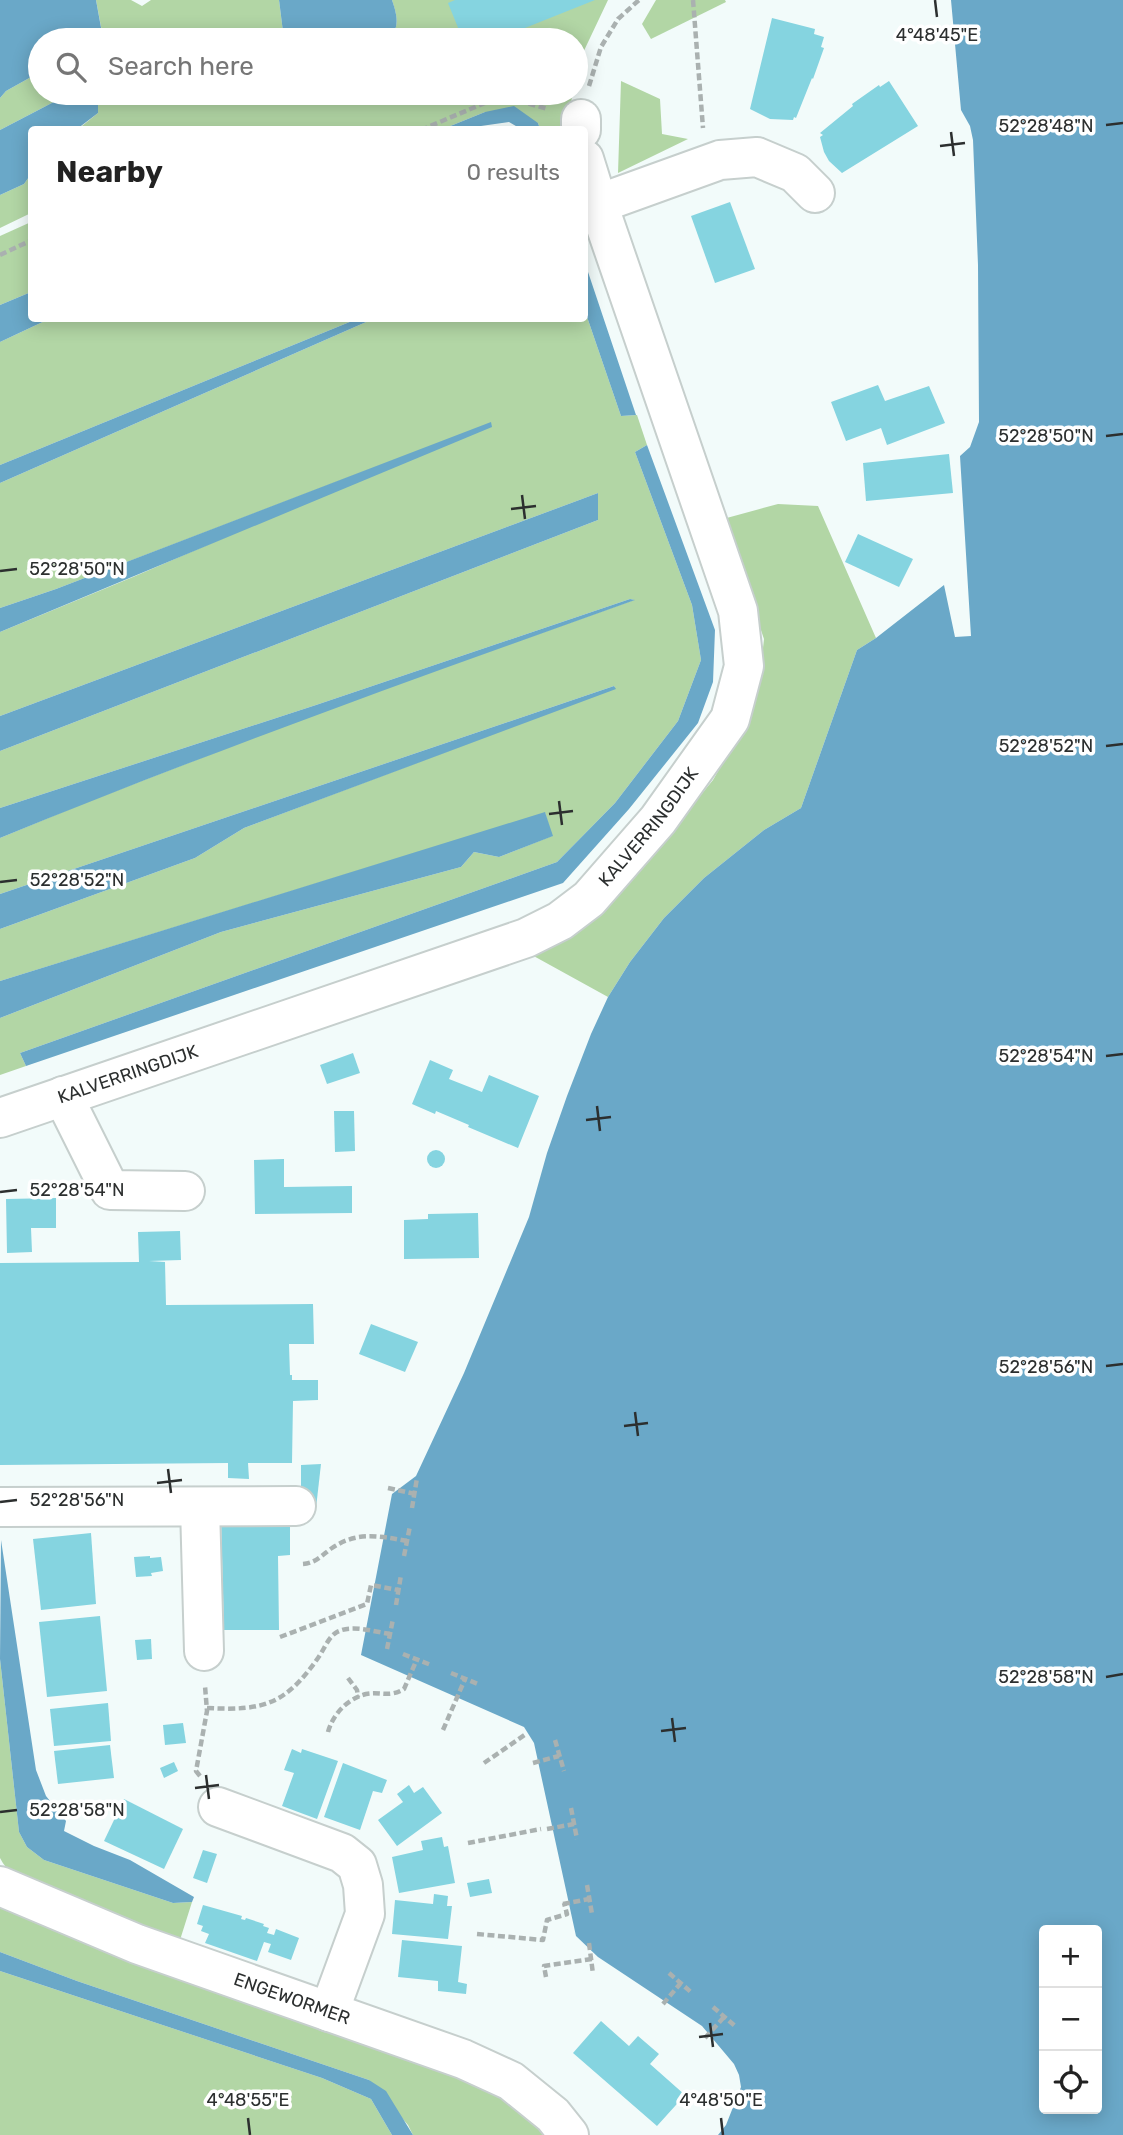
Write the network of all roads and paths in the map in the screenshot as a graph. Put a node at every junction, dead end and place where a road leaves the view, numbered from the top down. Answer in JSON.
{"nodes":[{"id":1,"x":639,"y":0,"type":"edge"},
{"id":2,"x":693,"y":0,"type":"edge"},
{"id":3,"x":588,"y":90,"type":"edge"},
{"id":4,"x":480,"y":105,"type":"edge"},
{"id":5,"x":527,"y":105,"type":"edge"},
{"id":6,"x":585,"y":105,"type":"edge"},
{"id":7,"x":581,"y":124,"type":"edge"},
{"id":8,"x":430,"y":126,"type":"edge"},
{"id":9,"x":703,"y":166,"type":"junction"},
{"id":10,"x":588,"y":172,"type":"edge"},
{"id":11,"x":815,"y":193,"type":"dead end"},
{"id":12,"x":598,"y":204,"type":"junction"},
{"id":13,"x":28,"y":242,"type":"edge"},
{"id":14,"x":0,"y":255,"type":"edge"},
{"id":15,"x":64,"y":1096,"type":"junction"},
{"id":16,"x":0,"y":1118,"type":"edge"},
{"id":17,"x":185,"y":1191,"type":"dead end"},
{"id":18,"x":417,"y":1478,"type":"dead end"},
{"id":19,"x":388,"y":1489,"type":"dead end"},
{"id":20,"x":415,"y":1494,"type":"junction"},
{"id":21,"x":296,"y":1506,"type":"dead end"},
{"id":22,"x":0,"y":1507,"type":"edge"},
{"id":23,"x":200,"y":1507,"type":"junction"},
{"id":24,"x":412,"y":1508,"type":"dead end"},
{"id":25,"x":410,"y":1526,"type":"dead end"},
{"id":26,"x":407,"y":1541,"type":"junction"},
{"id":27,"x":404,"y":1556,"type":"dead end"},
{"id":28,"x":303,"y":1564,"type":"dead end"},
{"id":29,"x":401,"y":1574,"type":"dead end"},
{"id":30,"x":398,"y":1590,"type":"junction"},
{"id":31,"x":396,"y":1605,"type":"dead end"},
{"id":32,"x":393,"y":1619,"type":"dead end"},
{"id":33,"x":390,"y":1634,"type":"junction"},
{"id":34,"x":280,"y":1637,"type":"dead end"},
{"id":35,"x":387,"y":1649,"type":"dead end"},
{"id":36,"x":204,"y":1651,"type":"joint"},
{"id":37,"x":403,"y":1654,"type":"dead end"},
{"id":38,"x":417,"y":1659,"type":"junction"},
{"id":39,"x":431,"y":1665,"type":"dead end"},
{"id":40,"x":451,"y":1673,"type":"dead end"},
{"id":41,"x":348,"y":1678,"type":"dead end"},
{"id":42,"x":465,"y":1679,"type":"junction"},
{"id":43,"x":478,"y":1684,"type":"dead end"},
{"id":44,"x":358,"y":1698,"type":"junction"},
{"id":45,"x":207,"y":1708,"type":"junction"},
{"id":46,"x":443,"y":1730,"type":"dead end"},
{"id":47,"x":328,"y":1732,"type":"dead end"},
{"id":48,"x":526,"y":1734,"type":"dead end"},
{"id":49,"x":555,"y":1740,"type":"dead end"},
{"id":50,"x":559,"y":1756,"type":"junction"},
{"id":51,"x":484,"y":1763,"type":"dead end"},
{"id":52,"x":533,"y":1763,"type":"dead end"},
{"id":53,"x":564,"y":1771,"type":"dead end"},
{"id":54,"x":218,"y":1807,"type":"joint"},
{"id":55,"x":571,"y":1808,"type":"dead end"},
{"id":56,"x":574,"y":1824,"type":"junction"},
{"id":57,"x":578,"y":1839,"type":"dead end"},
{"id":58,"x":468,"y":1843,"type":"dead end"},
{"id":59,"x":587,"y":1885,"type":"dead end"},
{"id":60,"x":0,"y":1886,"type":"edge"},
{"id":61,"x":589,"y":1899,"type":"junction"},
{"id":62,"x":593,"y":1914,"type":"dead end"},
{"id":63,"x":477,"y":1934,"type":"dead end"},
{"id":64,"x":589,"y":1943,"type":"dead end"},
{"id":65,"x":592,"y":1959,"type":"junction"},
{"id":66,"x":669,"y":1973,"type":"dead end"},
{"id":67,"x":593,"y":1974,"type":"dead end"},
{"id":68,"x":546,"y":1977,"type":"dead end"},
{"id":69,"x":680,"y":1984,"type":"junction"},
{"id":70,"x":692,"y":1993,"type":"dead end"},
{"id":71,"x":663,"y":2004,"type":"dead end"},
{"id":72,"x":713,"y":2007,"type":"dead end"},
{"id":73,"x":329,"y":2012,"type":"junction"},
{"id":74,"x":724,"y":2017,"type":"junction"},
{"id":75,"x":735,"y":2026,"type":"dead end"},
{"id":76,"x":705,"y":2038,"type":"dead end"},
{"id":77,"x":569,"y":2135,"type":"edge"}],
"edges":[{"from":1,"to":3,"type":"path"},
{"from":2,"to":9,"type":"path"},
{"from":4,"to":8,"type":"path"},
{"from":5,"to":7,"type":"path"},
{"from":6,"to":7,"type":"path"},
{"from":9,"to":11,"type":"street"},
{"from":9,"to":12,"type":"street"},
{"from":10,"to":12,"type":"street","name":"KALVERRINGDIJK"},
{"from":12,"to":15,"type":"street","name":"KALVERRINGDIJK"},
{"from":13,"to":14,"type":"path"},
{"from":15,"to":16,"type":"street","name":"KALVERRINGDIJK"},
{"from":15,"to":17,"type":"street"},
{"from":18,"to":20,"type":"path"},
{"from":19,"to":20,"type":"path"},
{"from":20,"to":24,"type":"path"},
{"from":21,"to":23,"type":"street"},
{"from":22,"to":23,"type":"street"},
{"from":23,"to":36,"type":"street"},
{"from":25,"to":26,"type":"path"},
{"from":26,"to":27,"type":"path"},
{"from":26,"to":28,"type":"path"},
{"from":29,"to":30,"type":"path"},
{"from":30,"to":31,"type":"path"},
{"from":30,"to":34,"type":"path"},
{"from":32,"to":33,"type":"path"},
{"from":33,"to":35,"type":"path"},
{"from":33,"to":45,"type":"path"},
{"from":36,"to":45,"type":"path"},
{"from":37,"to":38,"type":"path"},
{"from":38,"to":39,"type":"path"},
{"from":38,"to":44,"type":"path"},
{"from":40,"to":42,"type":"path"},
{"from":41,"to":44,"type":"path"},
{"from":42,"to":43,"type":"path"},
{"from":42,"to":46,"type":"path"},
{"from":44,"to":47,"type":"path"},
{"from":45,"to":54,"type":"path"},
{"from":48,"to":51,"type":"path"},
{"from":49,"to":50,"type":"path"},
{"from":50,"to":52,"type":"path"},
{"from":50,"to":53,"type":"path"},
{"from":54,"to":73,"type":"street"},
{"from":55,"to":56,"type":"path"},
{"from":56,"to":57,"type":"path"},
{"from":56,"to":58,"type":"path"},
{"from":59,"to":61,"type":"path"},
{"from":60,"to":73,"type":"street","name":"ENGEWORMER"},
{"from":61,"to":62,"type":"path"},
{"from":61,"to":63,"type":"path"},
{"from":64,"to":65,"type":"path"},
{"from":65,"to":67,"type":"path"},
{"from":65,"to":68,"type":"path"},
{"from":66,"to":69,"type":"path"},
{"from":69,"to":70,"type":"path"},
{"from":69,"to":71,"type":"path"},
{"from":72,"to":74,"type":"path"},
{"from":73,"to":77,"type":"street","name":"ENGEWORMER"},
{"from":74,"to":75,"type":"path"},
{"from":74,"to":76,"type":"path"}]}
